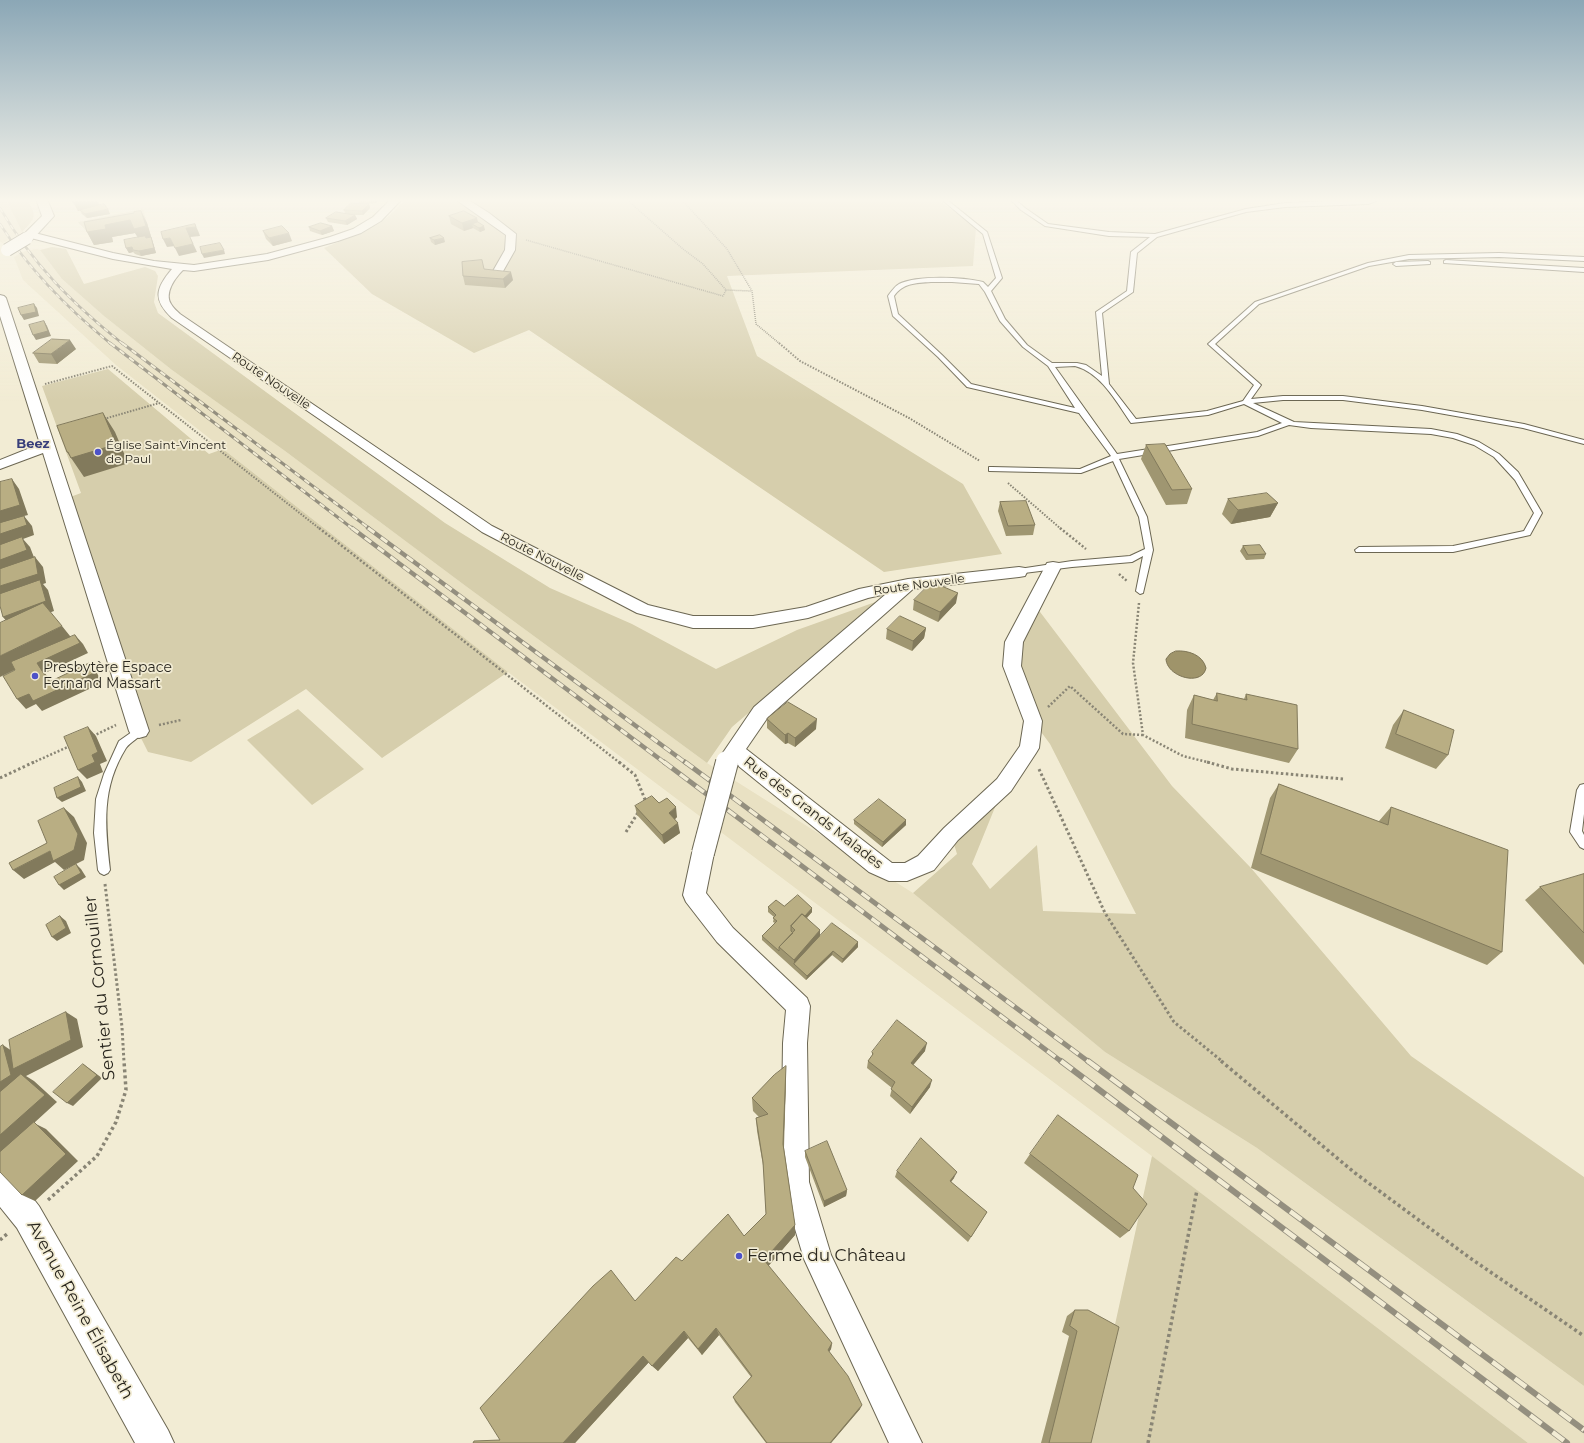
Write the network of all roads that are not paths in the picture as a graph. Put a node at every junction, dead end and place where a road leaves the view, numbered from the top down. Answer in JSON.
{"nodes":[{"id":1,"x":176,"y":266,"type":"edge"},
{"id":2,"x":205,"y":266,"type":"edge"},
{"id":3,"x":501,"y":266,"type":"edge"},
{"id":4,"x":995,"y":266,"type":"edge"},
{"id":5,"x":1133,"y":266,"type":"edge"},
{"id":6,"x":1364,"y":266,"type":"edge"},
{"id":7,"x":1523,"y":266,"type":"edge"},
{"id":8,"x":180,"y":267,"type":"junction"},
{"id":9,"x":1584,"y":270,"type":"edge"},
{"id":10,"x":498,"y":271,"type":"edge"},
{"id":11,"x":988,"y":291,"type":"junction"},
{"id":12,"x":0,"y":298,"type":"edge"},
{"id":13,"x":1050,"y":365,"type":"junction"},
{"id":14,"x":1106,"y":384,"type":"junction"},
{"id":15,"x":1245,"y":402,"type":"junction"},
{"id":16,"x":1080,"y":411,"type":"junction"},
{"id":17,"x":1289,"y":423,"type":"junction"},
{"id":18,"x":1584,"y":442,"type":"edge"},
{"id":19,"x":48,"y":446,"type":"junction"},
{"id":20,"x":1115,"y":457,"type":"junction"},
{"id":21,"x":0,"y":465,"type":"edge"},
{"id":22,"x":992,"y":469,"type":"road end"},
{"id":23,"x":1149,"y":550,"type":"junction"},
{"id":24,"x":1359,"y":550,"type":"dead end"},
{"id":25,"x":1053,"y":567,"type":"junction"},
{"id":26,"x":1019,"y":572,"type":"joint"},
{"id":27,"x":908,"y":584,"type":"junction"},
{"id":28,"x":1140,"y":591,"type":"road end"},
{"id":29,"x":137,"y":724,"type":"joint"},
{"id":30,"x":731,"y":755,"type":"junction"},
{"id":31,"x":1584,"y":788,"type":"edge"},
{"id":32,"x":1584,"y":844,"type":"edge"},
{"id":33,"x":104,"y":870,"type":"road end"},
{"id":34,"x":0,"y":1181,"type":"edge"},
{"id":35,"x":155,"y":1443,"type":"edge"},
{"id":36,"x":906,"y":1443,"type":"edge"}],
"edges":[{"from":1,"to":8,"type":"street"},
{"from":2,"to":8,"type":"street"},
{"from":3,"to":10,"type":"street"},
{"from":4,"to":11,"type":"lane"},
{"from":5,"to":14,"type":"lane"},
{"from":6,"to":15,"type":"lane"},
{"from":7,"to":9,"type":"lane"},
{"from":8,"to":27,"type":"street","name":"Route Nouvelle"},
{"from":11,"to":13,"type":"lane"},
{"from":11,"to":16,"type":"lane"},
{"from":12,"to":19,"type":"street"},
{"from":13,"to":14,"type":"lane"},
{"from":13,"to":16,"type":"lane"},
{"from":14,"to":15,"type":"lane"},
{"from":15,"to":17,"type":"lane"},
{"from":15,"to":18,"type":"lane"},
{"from":16,"to":20,"type":"lane"},
{"from":17,"to":20,"type":"lane"},
{"from":17,"to":24,"type":"lane"},
{"from":19,"to":21,"type":"street"},
{"from":19,"to":29,"type":"street"},
{"from":20,"to":22,"type":"lane"},
{"from":20,"to":23,"type":"lane"},
{"from":23,"to":25,"type":"lane"},
{"from":23,"to":28,"type":"lane"},
{"from":25,"to":26,"type":"lane"},
{"from":25,"to":30,"type":"street","name":"Rue des Grands Malades"},
{"from":26,"to":27,"type":"street","name":"Route Nouvelle"},
{"from":27,"to":30,"type":"street","name":"Rue des Grands Malades"},
{"from":29,"to":33,"type":"lane"},
{"from":30,"to":36,"type":"street","bridge":true},
{"from":31,"to":32,"type":"lane"},
{"from":34,"to":35,"type":"main road","name":"Avenue Reine Élisabeth"}]}
